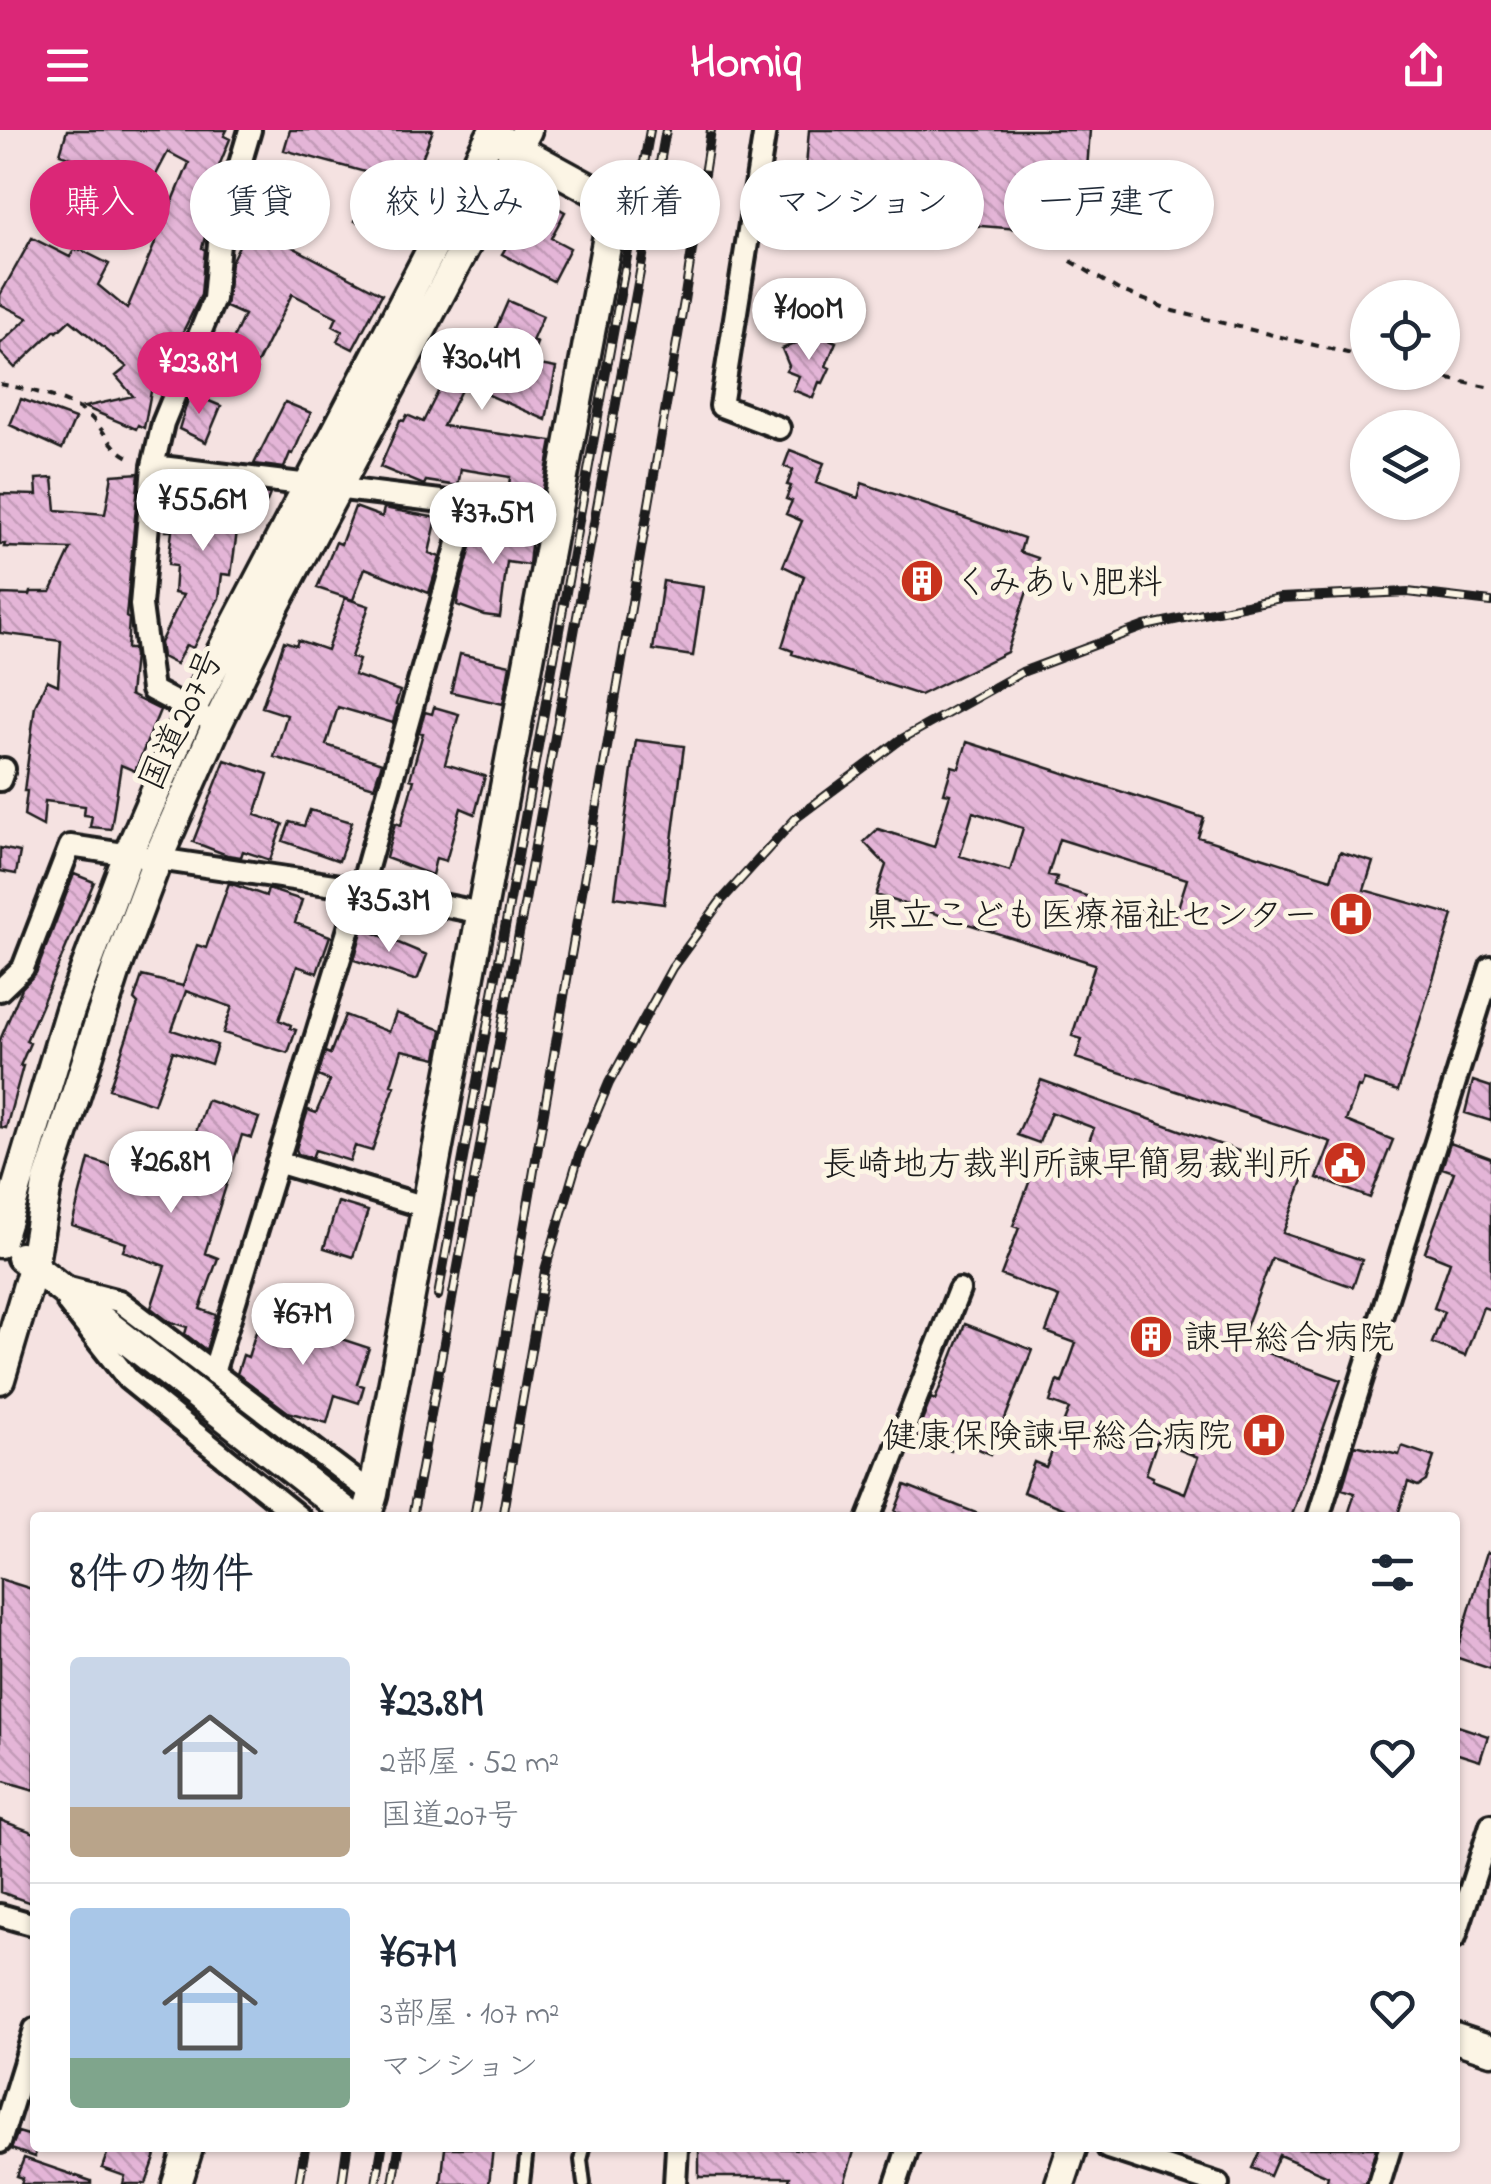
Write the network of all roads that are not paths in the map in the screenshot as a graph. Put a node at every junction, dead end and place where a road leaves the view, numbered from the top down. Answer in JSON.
{"nodes":[{"id":1,"x":250,"y":130,"type":"edge"},
{"id":2,"x":765,"y":130,"type":"edge"},
{"id":3,"x":502,"y":135,"type":"edge"},
{"id":4,"x":778,"y":428,"type":"dead end"},
{"id":5,"x":153,"y":466,"type":"junction"},
{"id":6,"x":324,"y":486,"type":"junction"},
{"id":7,"x":469,"y":504,"type":"junction"},
{"id":8,"x":556,"y":515,"type":"junction"},
{"id":9,"x":192,"y":710,"type":"junction"},
{"id":10,"x":217,"y":724,"type":"junction"},
{"id":11,"x":128,"y":855,"type":"junction"},
{"id":12,"x":157,"y":860,"type":"junction"},
{"id":13,"x":361,"y":889,"type":"junction"},
{"id":14,"x":482,"y":913,"type":"junction"},
{"id":15,"x":1491,"y":968,"type":"edge"},
{"id":16,"x":0,"y":990,"type":"edge"},
{"id":17,"x":278,"y":1162,"type":"junction"},
{"id":18,"x":429,"y":1208,"type":"junction"},
{"id":19,"x":0,"y":1240,"type":"edge"},
{"id":20,"x":43,"y":1276,"type":"junction"},
{"id":21,"x":959,"y":1290,"type":"dead end"},
{"id":22,"x":213,"y":1373,"type":"junction"},
{"id":23,"x":0,"y":1378,"type":"edge"},
{"id":24,"x":370,"y":1506,"type":"edge"},
{"id":25,"x":293,"y":1512,"type":"edge"},
{"id":26,"x":346,"y":1512,"type":"edge"},
{"id":27,"x":871,"y":1512,"type":"edge"},
{"id":28,"x":1320,"y":1512,"type":"edge"},
{"id":29,"x":1491,"y":1825,"type":"edge"},
{"id":30,"x":0,"y":1916,"type":"edge"},
{"id":31,"x":1460,"y":1921,"type":"edge"},
{"id":32,"x":30,"y":1925,"type":"edge"},
{"id":33,"x":1460,"y":2039,"type":"edge"},
{"id":34,"x":30,"y":2045,"type":"edge"},
{"id":35,"x":1491,"y":2050,"type":"edge"},
{"id":36,"x":0,"y":2142,"type":"edge"},
{"id":37,"x":187,"y":2152,"type":"edge"},
{"id":38,"x":526,"y":2152,"type":"edge"},
{"id":39,"x":583,"y":2152,"type":"edge"},
{"id":40,"x":676,"y":2152,"type":"edge"},
{"id":41,"x":907,"y":2152,"type":"edge"},
{"id":42,"x":1071,"y":2152,"type":"edge"},
{"id":43,"x":1120,"y":2152,"type":"edge"},
{"id":44,"x":1389,"y":2152,"type":"edge"},
{"id":45,"x":177,"y":2184,"type":"edge"},
{"id":46,"x":523,"y":2184,"type":"edge"},
{"id":47,"x":584,"y":2184,"type":"edge"},
{"id":48,"x":675,"y":2184,"type":"edge"},
{"id":49,"x":896,"y":2184,"type":"edge"},
{"id":50,"x":1060,"y":2184,"type":"edge"},
{"id":51,"x":1218,"y":2184,"type":"edge"},
{"id":52,"x":1379,"y":2184,"type":"edge"}],
"edges":[{"from":1,"to":5,"type":"street"},
{"from":2,"to":4,"type":"street"},
{"from":3,"to":6,"type":"street","name":"国道207号"},
{"from":3,"to":8,"type":"street"},
{"from":5,"to":6,"type":"street"},
{"from":5,"to":9,"type":"street"},
{"from":6,"to":7,"type":"street"},
{"from":6,"to":9,"type":"street"},
{"from":6,"to":10,"type":"street","name":"国道207号"},
{"from":7,"to":8,"type":"street"},
{"from":7,"to":13,"type":"street"},
{"from":8,"to":14,"type":"street"},
{"from":9,"to":10,"type":"street"},
{"from":9,"to":11,"type":"street"},
{"from":10,"to":12,"type":"street","name":"国道207号"},
{"from":11,"to":12,"type":"street"},
{"from":11,"to":16,"type":"street"},
{"from":11,"to":19,"type":"street"},
{"from":12,"to":13,"type":"street"},
{"from":12,"to":20,"type":"street","name":"国道207号"},
{"from":13,"to":14,"type":"street"},
{"from":13,"to":17,"type":"street"},
{"from":14,"to":18,"type":"street"},
{"from":15,"to":28,"type":"street"},
{"from":17,"to":18,"type":"street"},
{"from":17,"to":22,"type":"street"},
{"from":18,"to":24,"type":"street"},
{"from":19,"to":20,"type":"street"},
{"from":20,"to":22,"type":"street"},
{"from":20,"to":23,"type":"street","name":"国道207号"},
{"from":20,"to":25,"type":"street"},
{"from":20,"to":26,"type":"street"},
{"from":21,"to":27,"type":"street"},
{"from":22,"to":24,"type":"street"},
{"from":29,"to":31,"type":"street"},
{"from":30,"to":32,"type":"street"},
{"from":33,"to":35,"type":"street"},
{"from":34,"to":36,"type":"street"},
{"from":37,"to":45,"type":"street"},
{"from":38,"to":46,"type":"lane"},
{"from":39,"to":47,"type":"lane"},
{"from":40,"to":48,"type":"street"},
{"from":41,"to":49,"type":"street"},
{"from":42,"to":50,"type":"street"},
{"from":43,"to":51,"type":"street"},
{"from":44,"to":52,"type":"street"}]}
